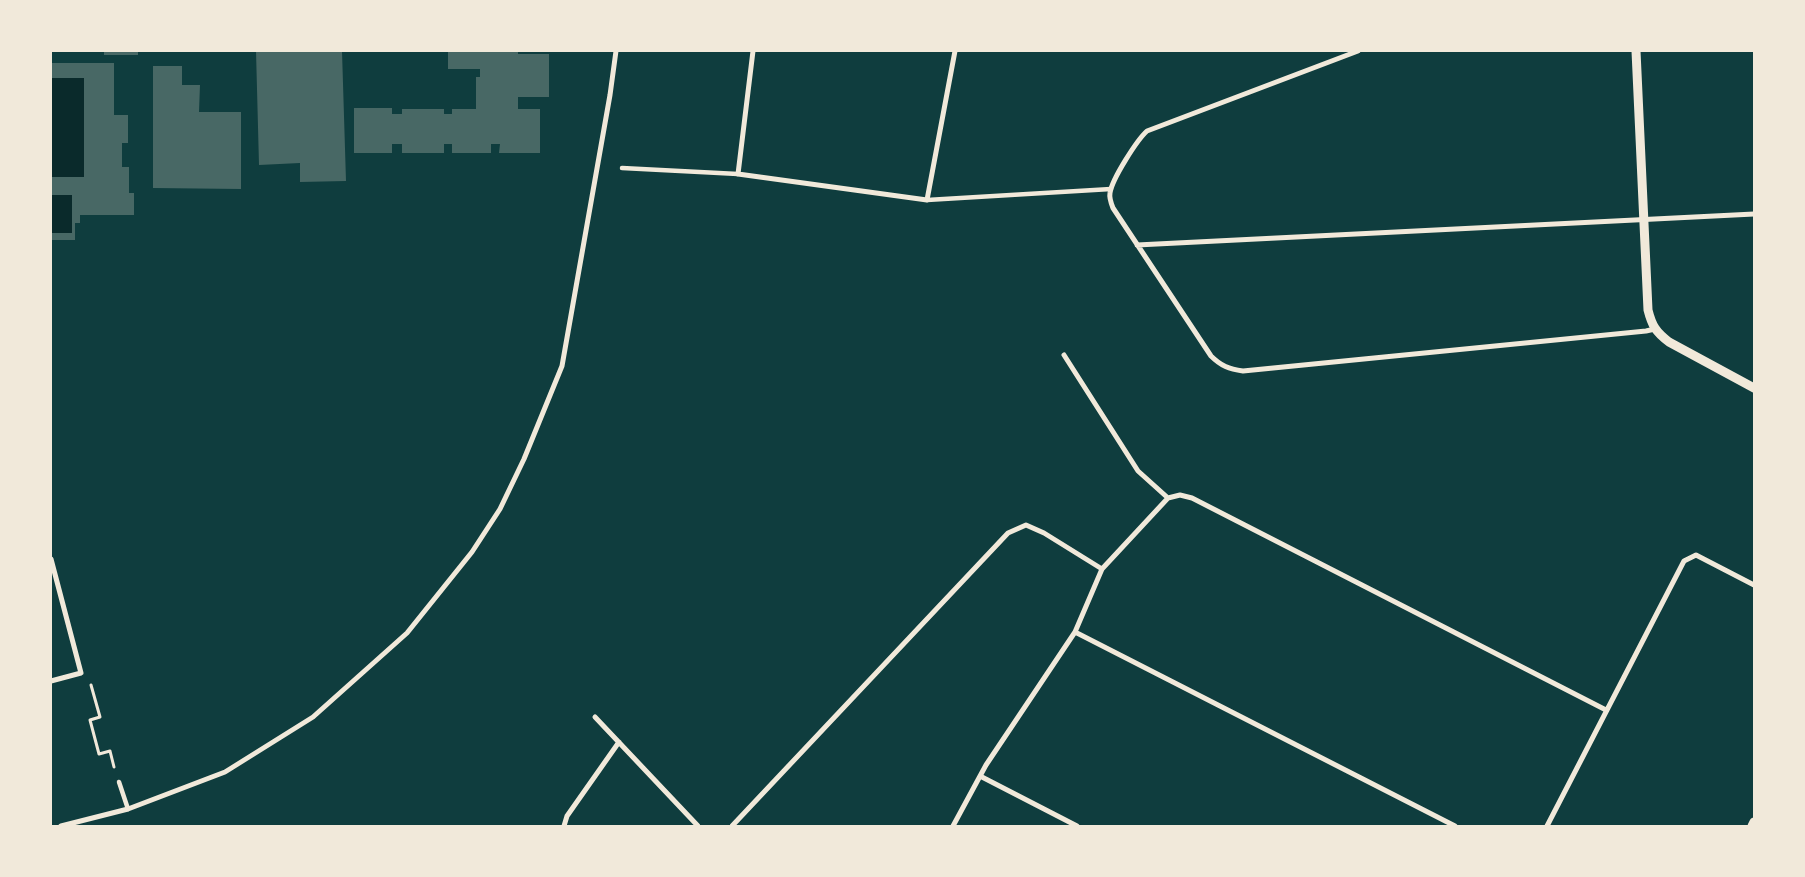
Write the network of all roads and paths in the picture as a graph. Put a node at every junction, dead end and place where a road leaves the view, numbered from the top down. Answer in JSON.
{"nodes":[{"id":1,"x":616,"y":51,"type":"edge"},
{"id":2,"x":753,"y":51,"type":"edge"},
{"id":3,"x":955,"y":51,"type":"edge"},
{"id":4,"x":1358,"y":51,"type":"edge"},
{"id":5,"x":1636,"y":51,"type":"edge"},
{"id":6,"x":622,"y":168,"type":"dead end"},
{"id":7,"x":738,"y":174,"type":"junction"},
{"id":8,"x":1111,"y":189,"type":"junction"},
{"id":9,"x":927,"y":200,"type":"junction"},
{"id":10,"x":1754,"y":214,"type":"edge"},
{"id":11,"x":1644,"y":219,"type":"junction"},
{"id":12,"x":1138,"y":244,"type":"junction"},
{"id":13,"x":1655,"y":329,"type":"junction"},
{"id":14,"x":1064,"y":355,"type":"dead end"},
{"id":15,"x":1754,"y":388,"type":"edge"},
{"id":16,"x":1168,"y":498,"type":"junction"},
{"id":17,"x":51,"y":559,"type":"edge"},
{"id":18,"x":1102,"y":569,"type":"junction"},
{"id":19,"x":1754,"y":585,"type":"edge"},
{"id":20,"x":1075,"y":632,"type":"junction"},
{"id":21,"x":81,"y":673,"type":"junction"},
{"id":22,"x":51,"y":681,"type":"edge"},
{"id":23,"x":1606,"y":710,"type":"junction"},
{"id":24,"x":595,"y":717,"type":"dead end"},
{"id":25,"x":619,"y":742,"type":"junction"},
{"id":26,"x":980,"y":776,"type":"junction"},
{"id":27,"x":119,"y":782,"type":"joint"},
{"id":28,"x":128,"y":809,"type":"junction"},
{"id":29,"x":1754,"y":822,"type":"edge"},
{"id":30,"x":61,"y":826,"type":"edge"},
{"id":31,"x":564,"y":826,"type":"edge"},
{"id":32,"x":698,"y":826,"type":"edge"},
{"id":33,"x":732,"y":826,"type":"edge"},
{"id":34,"x":952,"y":826,"type":"edge"},
{"id":35,"x":1077,"y":826,"type":"edge"},
{"id":36,"x":1455,"y":826,"type":"edge"},
{"id":37,"x":1546,"y":826,"type":"edge"},
{"id":38,"x":1752,"y":826,"type":"edge"}],
"edges":[{"from":1,"to":28,"type":"street"},
{"from":2,"to":7,"type":"street"},
{"from":3,"to":9,"type":"street"},
{"from":4,"to":8,"type":"street"},
{"from":5,"to":11,"type":"street"},
{"from":6,"to":7,"type":"street"},
{"from":7,"to":9,"type":"street"},
{"from":8,"to":9,"type":"street"},
{"from":8,"to":12,"type":"street"},
{"from":10,"to":11,"type":"street"},
{"from":11,"to":12,"type":"street"},
{"from":11,"to":13,"type":"street"},
{"from":12,"to":13,"type":"street"},
{"from":13,"to":15,"type":"street"},
{"from":14,"to":16,"type":"street"},
{"from":16,"to":18,"type":"street"},
{"from":16,"to":23,"type":"street"},
{"from":17,"to":21,"type":"street"},
{"from":18,"to":20,"type":"street"},
{"from":18,"to":33,"type":"street"},
{"from":19,"to":23,"type":"street"},
{"from":20,"to":26,"type":"street"},
{"from":20,"to":36,"type":"street"},
{"from":21,"to":22,"type":"street"},
{"from":21,"to":27,"type":"path"},
{"from":23,"to":37,"type":"street"},
{"from":24,"to":25,"type":"street"},
{"from":25,"to":31,"type":"street"},
{"from":25,"to":32,"type":"street"},
{"from":26,"to":34,"type":"street"},
{"from":26,"to":35,"type":"street"},
{"from":27,"to":28,"type":"street"},
{"from":28,"to":30,"type":"street"},
{"from":29,"to":38,"type":"street"}]}
